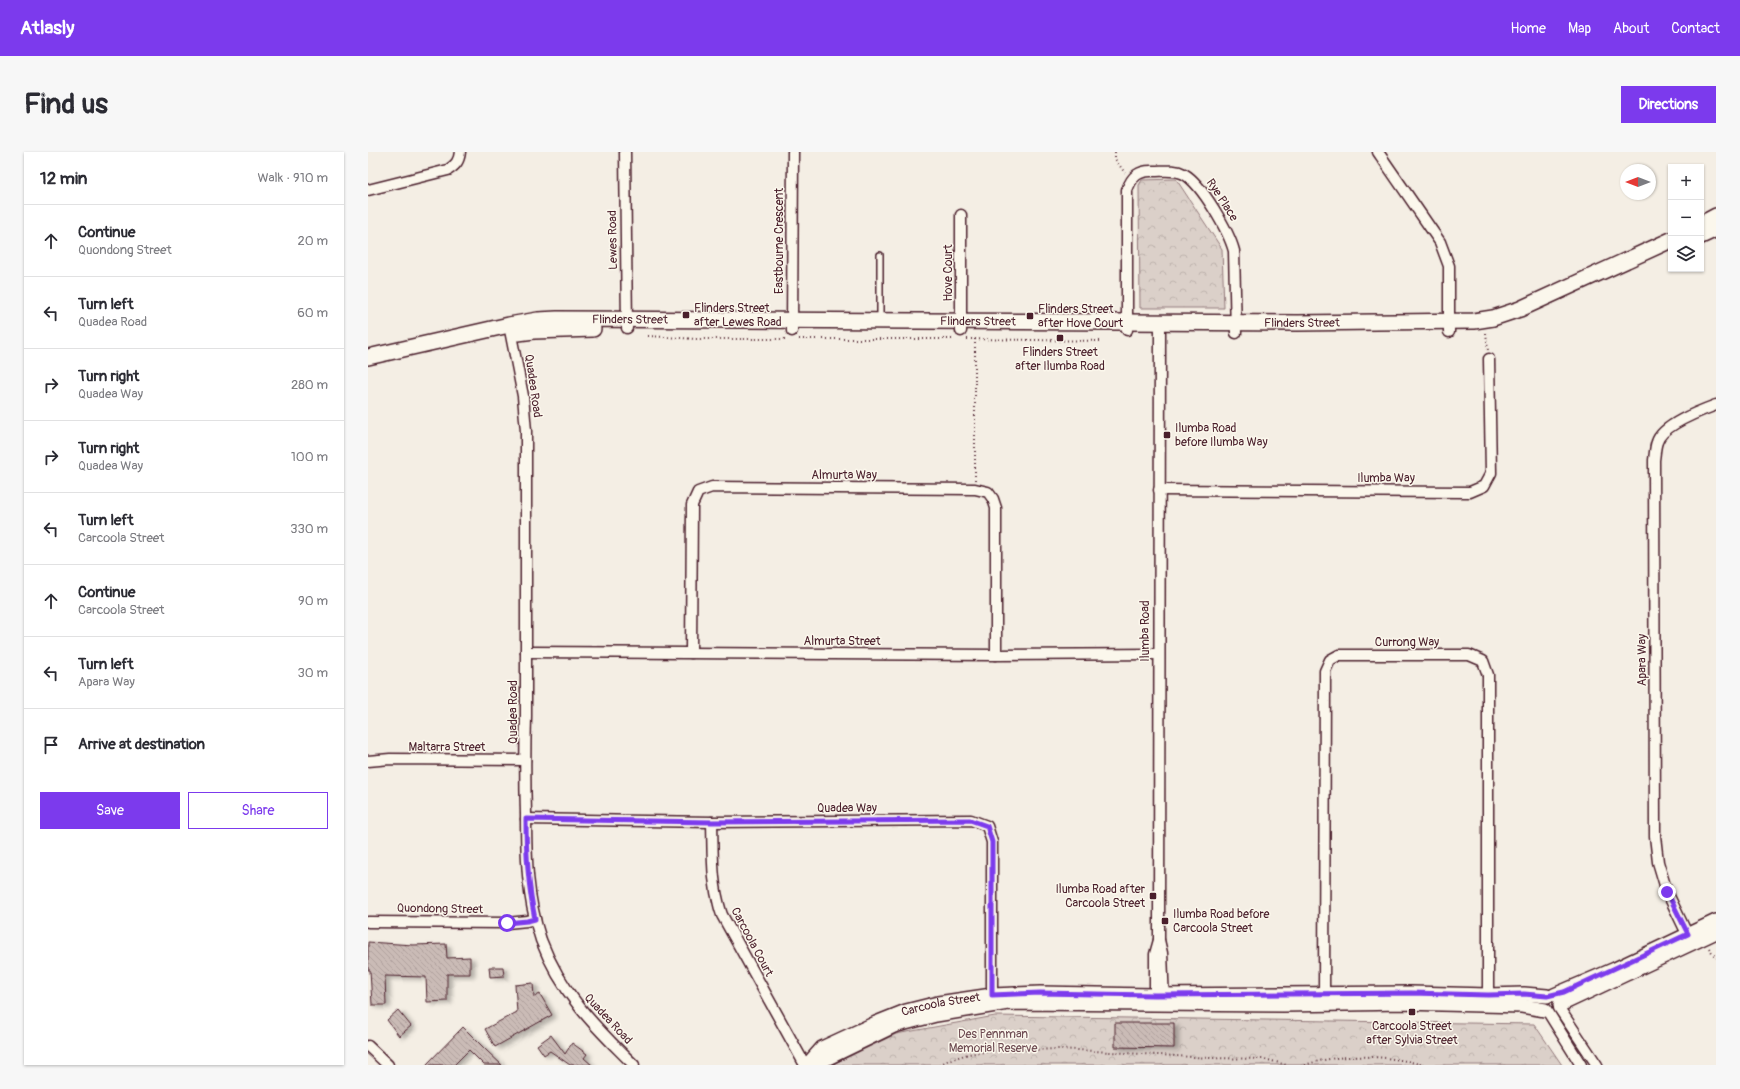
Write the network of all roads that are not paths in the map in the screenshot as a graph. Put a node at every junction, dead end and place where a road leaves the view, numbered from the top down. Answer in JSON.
{"nodes":[{"id":1,"x":460,"y":152,"type":"edge"},
{"id":2,"x":625,"y":152,"type":"edge"},
{"id":3,"x":793,"y":152,"type":"edge"},
{"id":4,"x":1378,"y":152,"type":"edge"},
{"id":5,"x":368,"y":190,"type":"edge"},
{"id":6,"x":961,"y":215,"type":"dead end"},
{"id":7,"x":1716,"y":216,"type":"edge"},
{"id":8,"x":1704,"y":222,"type":"edge"},
{"id":9,"x":1716,"y":229,"type":"edge"},
{"id":10,"x":1704,"y":235,"type":"edge"},
{"id":11,"x":1668,"y":241,"type":"edge"},
{"id":12,"x":1668,"y":251,"type":"edge"},
{"id":13,"x":880,"y":255,"type":"dead end"},
{"id":14,"x":887,"y":263,"type":"dead end"},
{"id":15,"x":880,"y":264,"type":"junction"},
{"id":16,"x":880,"y":286,"type":"junction"},
{"id":17,"x":886,"y":286,"type":"dead end"},
{"id":18,"x":880,"y":321,"type":"junction"},
{"id":19,"x":627,"y":324,"type":"junction"},
{"id":20,"x":792,"y":326,"type":"junction"},
{"id":21,"x":1127,"y":326,"type":"junction"},
{"id":22,"x":961,"y":327,"type":"junction"},
{"id":23,"x":1160,"y":327,"type":"junction"},
{"id":24,"x":1450,"y":327,"type":"junction"},
{"id":25,"x":1236,"y":328,"type":"junction"},
{"id":26,"x":510,"y":330,"type":"junction"},
{"id":27,"x":368,"y":357,"type":"edge"},
{"id":28,"x":1488,"y":359,"type":"road end"},
{"id":29,"x":368,"y":366,"type":"edge"},
{"id":30,"x":1716,"y":405,"type":"edge"},
{"id":31,"x":1159,"y":490,"type":"junction"},
{"id":32,"x":526,"y":652,"type":"junction"},
{"id":33,"x":691,"y":653,"type":"junction"},
{"id":34,"x":1158,"y":654,"type":"junction"},
{"id":35,"x":996,"y":655,"type":"junction"},
{"id":36,"x":525,"y":760,"type":"junction"},
{"id":37,"x":368,"y":762,"type":"edge"},
{"id":38,"x":526,"y":819,"type":"junction"},
{"id":39,"x":712,"y":822,"type":"junction"},
{"id":40,"x":535,"y":919,"type":"junction"},
{"id":41,"x":1716,"y":921,"type":"edge"},
{"id":42,"x":368,"y":922,"type":"edge"},
{"id":43,"x":1716,"y":932,"type":"edge"},
{"id":44,"x":1689,"y":939,"type":"junction"},
{"id":45,"x":1160,"y":999,"type":"junction"},
{"id":46,"x":1324,"y":999,"type":"junction"},
{"id":47,"x":992,"y":1000,"type":"junction"},
{"id":48,"x":1488,"y":1001,"type":"junction"},
{"id":49,"x":1552,"y":1004,"type":"junction"},
{"id":50,"x":368,"y":1046,"type":"edge"},
{"id":51,"x":388,"y":1065,"type":"edge"},
{"id":52,"x":634,"y":1065,"type":"edge"},
{"id":53,"x":807,"y":1065,"type":"edge"},
{"id":54,"x":1581,"y":1065,"type":"edge"},
{"id":55,"x":1597,"y":1065,"type":"edge"}],
"edges":[{"from":1,"to":5,"type":"street"},
{"from":2,"to":19,"type":"street","name":"Lewes Road"},
{"from":3,"to":20,"type":"street","name":"Eastbourne Crescent"},
{"from":4,"to":24,"type":"street"},
{"from":6,"to":22,"type":"street","name":"Hove Court"},
{"from":7,"to":8,"type":"main road"},
{"from":9,"to":10,"type":"main road"},
{"from":11,"to":24,"type":"main road","name":"Flinders Street"},
{"from":12,"to":24,"type":"main road","name":"Flinders Street"},
{"from":13,"to":15,"type":"lane"},
{"from":14,"to":15,"type":"lane"},
{"from":15,"to":16,"type":"lane"},
{"from":16,"to":17,"type":"lane"},
{"from":16,"to":18,"type":"lane"},
{"from":18,"to":20,"type":"main road","name":"Flinders Street"},
{"from":18,"to":22,"type":"main road","name":"Flinders Street"},
{"from":19,"to":20,"type":"main road","name":"Flinders Street"},
{"from":19,"to":26,"type":"main road","name":"Flinders Street"},
{"from":20,"to":22,"type":"main road","name":"Flinders Street"},
{"from":21,"to":22,"type":"main road","name":"Flinders Street"},
{"from":21,"to":23,"type":"main road","name":"Flinders Street"},
{"from":21,"to":25,"type":"street","name":"Rye Place"},
{"from":23,"to":25,"type":"main road","name":"Flinders Street"},
{"from":23,"to":31,"type":"street","name":"Ilumba Road"},
{"from":24,"to":25,"type":"main road","name":"Flinders Street"},
{"from":26,"to":27,"type":"main road","name":"Flinders Street"},
{"from":26,"to":29,"type":"main road","name":"Flinders Street"},
{"from":26,"to":32,"type":"street","name":"Quadea Road"},
{"from":28,"to":31,"type":"street","name":"Ilumba Way"},
{"from":30,"to":44,"type":"street","name":"Apara Way"},
{"from":31,"to":34,"type":"street","name":"Ilumba Road"},
{"from":32,"to":33,"type":"street","name":"Almurta Street"},
{"from":32,"to":36,"type":"street","name":"Quadea Road"},
{"from":33,"to":35,"type":"street","name":"Almurta Street"},
{"from":33,"to":35,"type":"street","name":"Almurta Way"},
{"from":34,"to":35,"type":"street","name":"Almurta Street"},
{"from":34,"to":45,"type":"street","name":"Ilumba Road"},
{"from":36,"to":37,"type":"street","name":"Maltarra Street"},
{"from":36,"to":38,"type":"street","name":"Quadea Road"},
{"from":38,"to":39,"type":"street","name":"Quadea Way"},
{"from":38,"to":40,"type":"street","name":"Quadea Road"},
{"from":39,"to":47,"type":"street","name":"Quadea Way"},
{"from":39,"to":53,"type":"street","name":"Carcoola Court"},
{"from":40,"to":42,"type":"street","name":"Quondong Street"},
{"from":40,"to":52,"type":"street","name":"Quadea Road"},
{"from":41,"to":44,"type":"street","name":"Carcoola Street"},
{"from":43,"to":44,"type":"street","name":"Carcoola Street"},
{"from":44,"to":49,"type":"street","name":"Carcoola Street"},
{"from":45,"to":46,"type":"street","name":"Carcoola Street"},
{"from":45,"to":47,"type":"street","name":"Carcoola Street"},
{"from":46,"to":48,"type":"street","name":"Carcoola Street"},
{"from":46,"to":48,"type":"street","name":"Currong Way"},
{"from":47,"to":53,"type":"street","name":"Carcoola Street"},
{"from":48,"to":49,"type":"street","name":"Carcoola Street"},
{"from":49,"to":54,"type":"street"},
{"from":49,"to":55,"type":"street"},
{"from":50,"to":51,"type":"street"}]}
